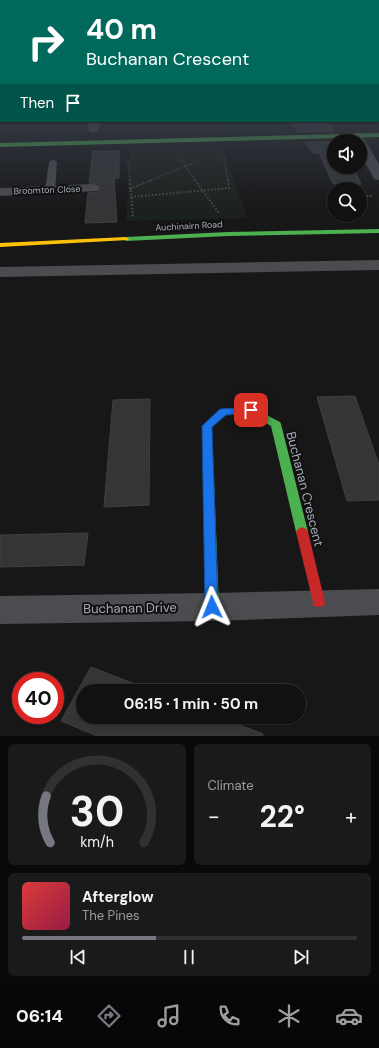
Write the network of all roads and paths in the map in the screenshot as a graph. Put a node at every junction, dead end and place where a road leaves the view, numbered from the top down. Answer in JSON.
{"nodes":[{"id":1,"x":139,"y":141,"type":"edge"},
{"id":2,"x":167,"y":141,"type":"edge"},
{"id":3,"x":220,"y":141,"type":"edge"},
{"id":4,"x":126,"y":142,"type":"junction"},
{"id":5,"x":0,"y":145,"type":"edge"},
{"id":6,"x":222,"y":150,"type":"junction"},
{"id":7,"x":367,"y":154,"type":"edge"},
{"id":8,"x":53,"y":162,"type":"dead end"},
{"id":9,"x":185,"y":166,"type":"junction"},
{"id":10,"x":379,"y":176,"type":"edge"},
{"id":11,"x":93,"y":188,"type":"dead end"},
{"id":12,"x":130,"y":189,"type":"junction"},
{"id":13,"x":50,"y":190,"type":"junction"},
{"id":14,"x":202,"y":190,"type":"junction"},
{"id":15,"x":0,"y":192,"type":"edge"},
{"id":16,"x":130,"y":196,"type":"junction"},
{"id":17,"x":220,"y":214,"type":"dead end"},
{"id":18,"x":379,"y":231,"type":"edge"},
{"id":19,"x":134,"y":238,"type":"junction"},
{"id":20,"x":0,"y":244,"type":"edge"},
{"id":21,"x":379,"y":265,"type":"edge"},
{"id":22,"x":0,"y":272,"type":"edge"},
{"id":23,"x":319,"y":602,"type":"junction"},
{"id":24,"x":379,"y":602,"type":"edge"},
{"id":25,"x":212,"y":607,"type":"junction"},
{"id":26,"x":0,"y":610,"type":"edge"}],
"edges":[{"from":1,"to":4,"type":"street"},
{"from":2,"to":9,"type":"path"},
{"from":3,"to":6,"type":"path"},
{"from":4,"to":5,"type":"street"},
{"from":4,"to":12,"type":"path"},
{"from":6,"to":9,"type":"path"},
{"from":6,"to":14,"type":"path"},
{"from":7,"to":10,"type":"street"},
{"from":8,"to":13,"type":"lane"},
{"from":9,"to":12,"type":"path"},
{"from":9,"to":14,"type":"path"},
{"from":11,"to":13,"type":"street","name":"Broomton Close"},
{"from":12,"to":16,"type":"path"},
{"from":13,"to":15,"type":"street","name":"Broomton Close"},
{"from":14,"to":16,"type":"path"},
{"from":14,"to":17,"type":"path"},
{"from":16,"to":19,"type":"path"},
{"from":18,"to":19,"type":"street","name":"Auchinairn Road"},
{"from":19,"to":20,"type":"street","name":"Auchinairn Road"},
{"from":21,"to":22,"type":"street"},
{"from":23,"to":24,"type":"street","name":"Buchanan Drive"},
{"from":23,"to":25,"type":"street","name":"Buchanan Drive"},
{"from":23,"to":25,"type":"street","name":"Buchanan Crescent"},
{"from":25,"to":26,"type":"street","name":"Buchanan Drive"}]}
